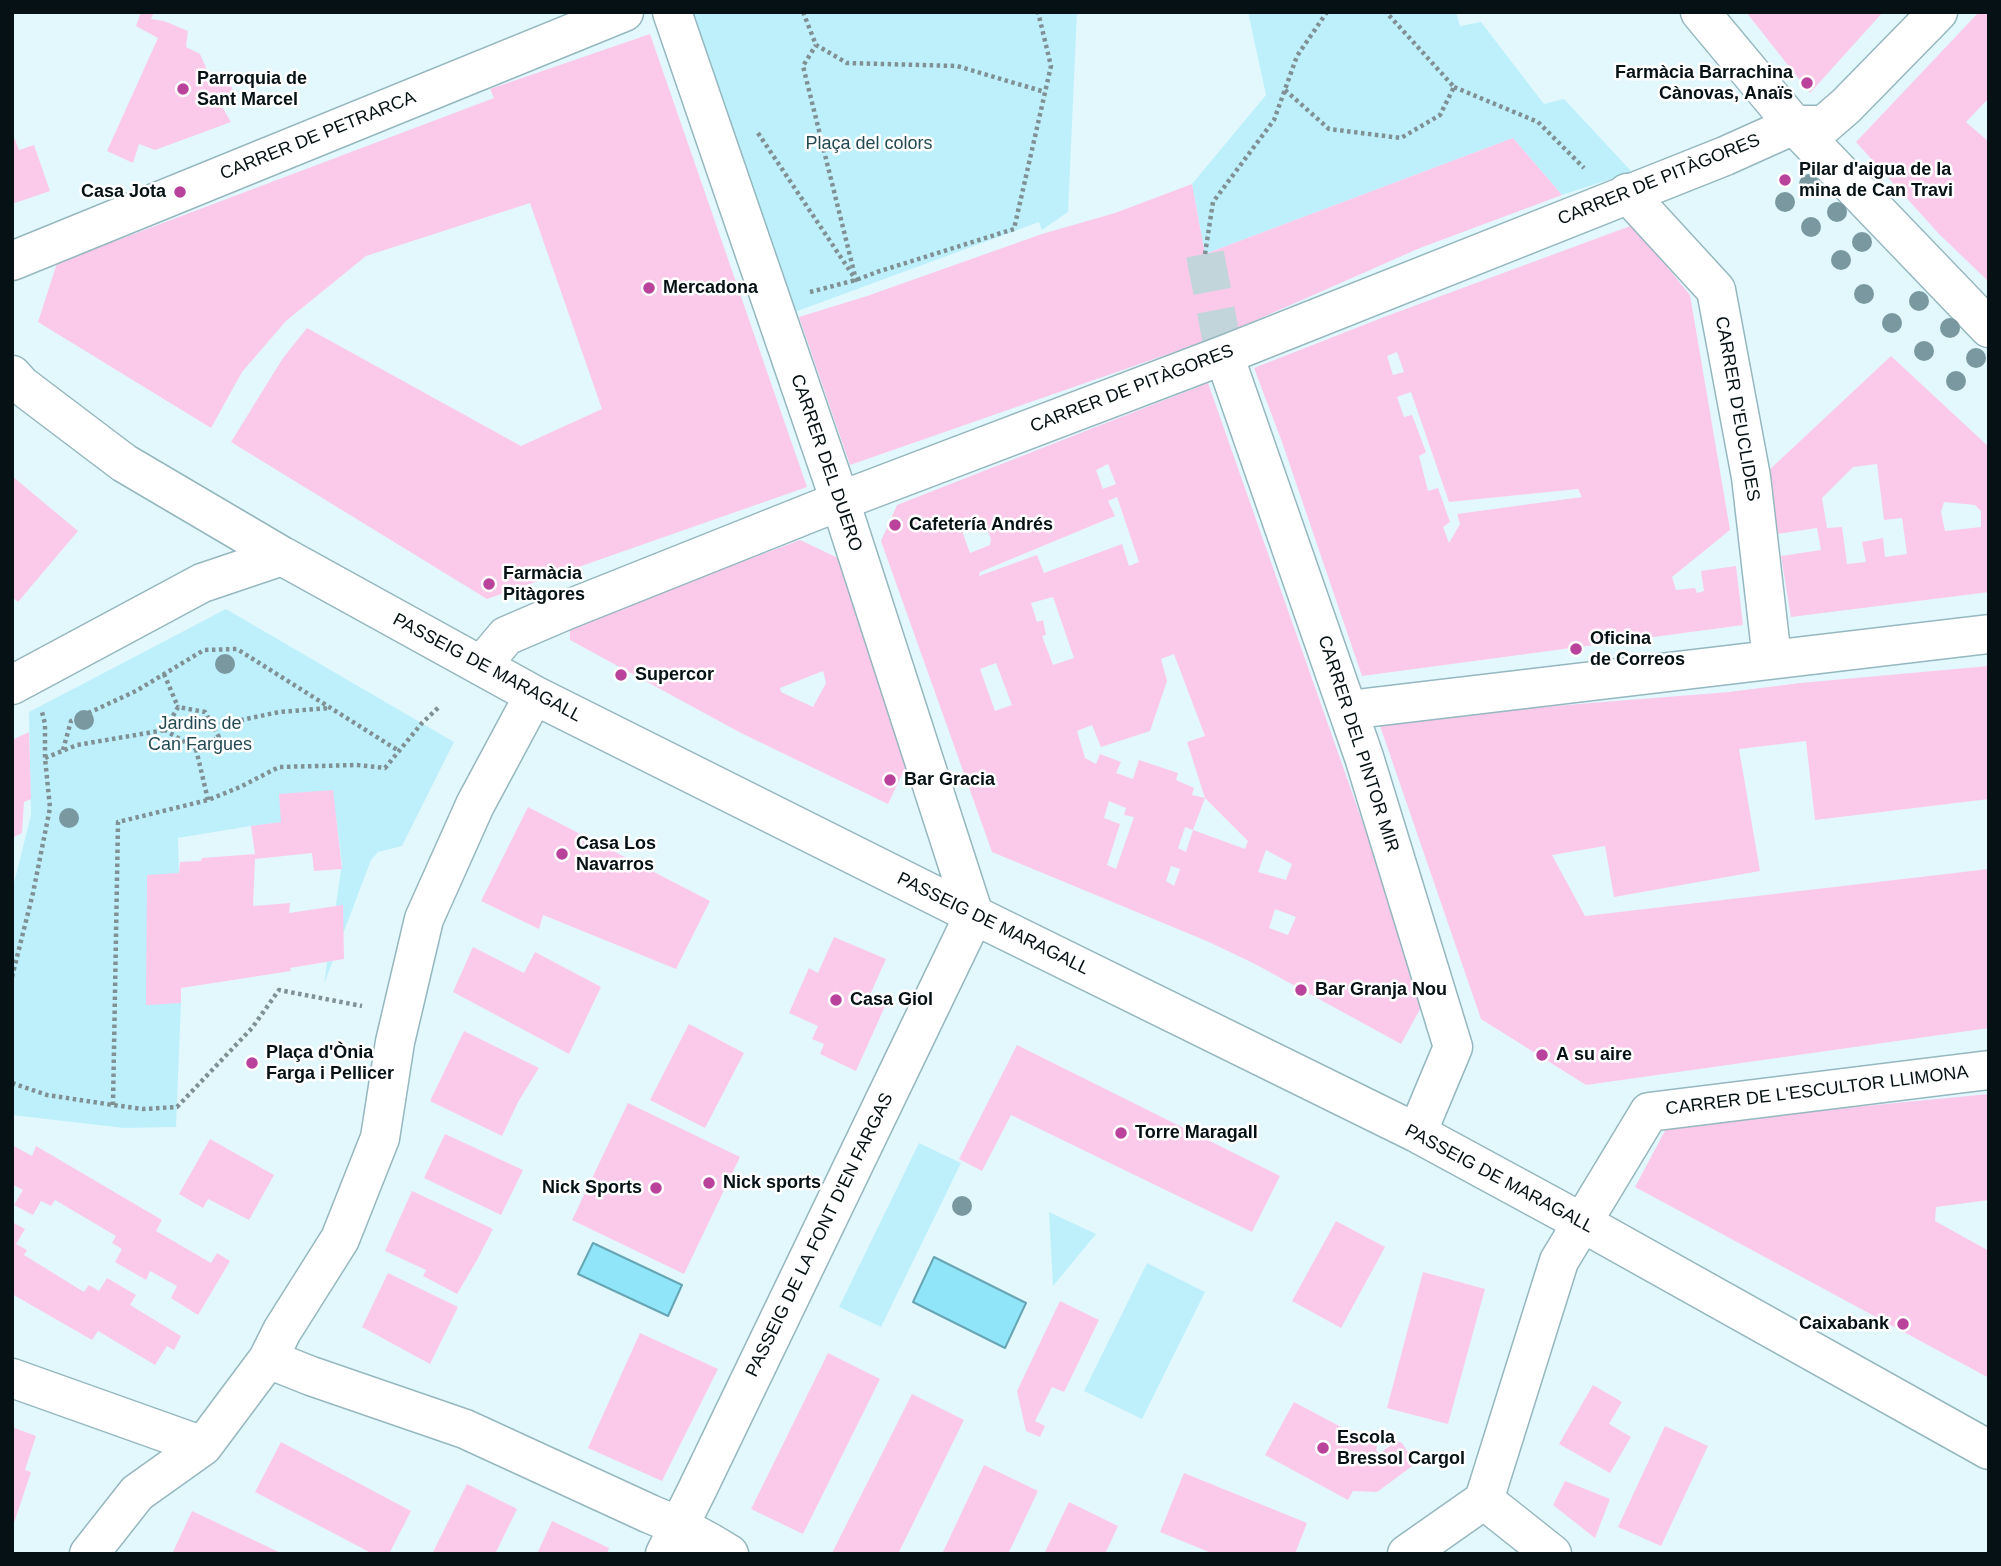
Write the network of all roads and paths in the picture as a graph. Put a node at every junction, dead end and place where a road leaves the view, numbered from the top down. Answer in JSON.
{"nodes":[{"id":1,"x":624,"y":12,"type":"edge"},
{"id":2,"x":673,"y":12,"type":"edge"},
{"id":3,"x":803,"y":12,"type":"edge"},
{"id":4,"x":1038,"y":12,"type":"edge"},
{"id":5,"x":1327,"y":12,"type":"edge"},
{"id":6,"x":1386,"y":12,"type":"edge"},
{"id":7,"x":1700,"y":12,"type":"edge"},
{"id":8,"x":1938,"y":12,"type":"edge"},
{"id":9,"x":816,"y":45,"type":"junction"},
{"id":10,"x":1454,"y":87,"type":"junction"},
{"id":11,"x":1285,"y":90,"type":"junction"},
{"id":12,"x":1045,"y":92,"type":"junction"},
{"id":13,"x":753,"y":125,"type":"dead end"},
{"id":14,"x":1794,"y":125,"type":"junction"},
{"id":15,"x":1592,"y":177,"type":"dead end"},
{"id":16,"x":1627,"y":193,"type":"junction"},
{"id":17,"x":1205,"y":254,"type":"tunnel mouth"},
{"id":18,"x":12,"y":261,"type":"edge"},
{"id":19,"x":856,"y":280,"type":"junction"},
{"id":20,"x":806,"y":293,"type":"dead end"},
{"id":21,"x":1989,"y":328,"type":"edge"},
{"id":22,"x":1224,"y":355,"type":"junction"},
{"id":23,"x":15,"y":382,"type":"edge"},
{"id":24,"x":840,"y":501,"type":"junction"},
{"id":25,"x":282,"y":556,"type":"junction"},
{"id":26,"x":1989,"y":634,"type":"edge"},
{"id":27,"x":1772,"y":659,"type":"junction"},
{"id":28,"x":481,"y":666,"type":"junction"},
{"id":29,"x":164,"y":674,"type":"junction"},
{"id":30,"x":12,"y":685,"type":"edge"},
{"id":31,"x":534,"y":695,"type":"junction"},
{"id":32,"x":178,"y":707,"type":"junction"},
{"id":33,"x":439,"y":707,"type":"dead end"},
{"id":34,"x":331,"y":708,"type":"junction"},
{"id":35,"x":1348,"y":710,"type":"junction"},
{"id":36,"x":45,"y":724,"type":"dead end"},
{"id":37,"x":213,"y":726,"type":"junction"},
{"id":38,"x":165,"y":730,"type":"junction"},
{"id":39,"x":196,"y":749,"type":"junction"},
{"id":40,"x":63,"y":750,"type":"junction"},
{"id":41,"x":398,"y":751,"type":"junction"},
{"id":42,"x":45,"y":758,"type":"junction"},
{"id":43,"x":208,"y":800,"type":"junction"},
{"id":44,"x":974,"y":915,"type":"junction"},
{"id":45,"x":12,"y":976,"type":"edge"},
{"id":46,"x":373,"y":1008,"type":"dead end"},
{"id":47,"x":1989,"y":1070,"type":"edge"},
{"id":48,"x":12,"y":1083,"type":"edge"},
{"id":49,"x":113,"y":1105,"type":"junction"},
{"id":50,"x":1418,"y":1133,"type":"junction"},
{"id":51,"x":1581,"y":1222,"type":"junction"},
{"id":52,"x":268,"y":1359,"type":"junction"},
{"id":53,"x":12,"y":1378,"type":"edge"},
{"id":54,"x":203,"y":1446,"type":"junction"},
{"id":55,"x":1989,"y":1450,"type":"edge"},
{"id":56,"x":1484,"y":1500,"type":"junction"},
{"id":57,"x":672,"y":1540,"type":"edge"},
{"id":58,"x":89,"y":1554,"type":"edge"},
{"id":59,"x":729,"y":1554,"type":"edge"},
{"id":60,"x":1407,"y":1554,"type":"edge"},
{"id":61,"x":1552,"y":1554,"type":"edge"}],
"edges":[{"from":1,"to":18,"type":"street","name":"CARRER DE PETRARCA"},
{"from":2,"to":24,"type":"street","name":"CARRER DEL DUERO"},
{"from":3,"to":9,"type":"path"},
{"from":4,"to":12,"type":"path"},
{"from":5,"to":11,"type":"path"},
{"from":6,"to":10,"type":"path"},
{"from":7,"to":14,"type":"street"},
{"from":8,"to":14,"type":"street","name":"CARRER DE PITÀGORES"},
{"from":9,"to":12,"type":"path"},
{"from":9,"to":19,"type":"path"},
{"from":10,"to":11,"type":"path"},
{"from":10,"to":15,"type":"path"},
{"from":11,"to":17,"type":"path"},
{"from":12,"to":19,"type":"path"},
{"from":13,"to":19,"type":"path"},
{"from":14,"to":16,"type":"street","name":"CARRER DE PITÀGORES"},
{"from":14,"to":21,"type":"street"},
{"from":16,"to":22,"type":"street","name":"CARRER DE PITÀGORES"},
{"from":16,"to":27,"type":"street","name":"CARRER D'EUCLIDES"},
{"from":19,"to":20,"type":"path"},
{"from":22,"to":24,"type":"street","name":"CARRER DE PITÀGORES"},
{"from":22,"to":35,"type":"street","name":"CARRER DEL PINTOR MIR"},
{"from":23,"to":25,"type":"street","name":"PASSEIG DE MARAGALL"},
{"from":24,"to":28,"type":"street","name":"CARRER DE PITÀGORES"},
{"from":24,"to":44,"type":"street","name":"CARRER DEL DUERO"},
{"from":25,"to":28,"type":"street","name":"PASSEIG DE MARAGALL"},
{"from":25,"to":30,"type":"street"},
{"from":26,"to":27,"type":"street"},
{"from":27,"to":35,"type":"street"},
{"from":28,"to":31,"type":"street","name":"PASSEIG DE MARAGALL"},
{"from":29,"to":32,"type":"path"},
{"from":29,"to":34,"type":"path"},
{"from":29,"to":40,"type":"path"},
{"from":31,"to":44,"type":"street","name":"PASSEIG DE MARAGALL"},
{"from":31,"to":52,"type":"street"},
{"from":32,"to":37,"type":"path"},
{"from":32,"to":38,"type":"path"},
{"from":33,"to":41,"type":"path"},
{"from":34,"to":37,"type":"path"},
{"from":34,"to":41,"type":"path"},
{"from":35,"to":50,"type":"street","name":"CARRER DEL PINTOR MIR"},
{"from":36,"to":42,"type":"path"},
{"from":37,"to":39,"type":"path"},
{"from":38,"to":39,"type":"path"},
{"from":38,"to":40,"type":"path"},
{"from":39,"to":43,"type":"path"},
{"from":40,"to":42,"type":"path"},
{"from":41,"to":43,"type":"path"},
{"from":42,"to":45,"type":"path"},
{"from":43,"to":49,"type":"path"},
{"from":44,"to":50,"type":"street","name":"PASSEIG DE MARAGALL"},
{"from":44,"to":57,"type":"street","name":"PASSEIG DE LA FONT D'EN FARGAS"},
{"from":46,"to":49,"type":"path"},
{"from":47,"to":51,"type":"street","name":"CARRER DE L'ESCULTOR LLIMONA"},
{"from":48,"to":49,"type":"path"},
{"from":50,"to":51,"type":"street","name":"PASSEIG DE MARAGALL"},
{"from":51,"to":55,"type":"street","name":"PASSEIG DE MARAGALL"},
{"from":51,"to":56,"type":"street"},
{"from":52,"to":54,"type":"street"},
{"from":52,"to":57,"type":"street"},
{"from":53,"to":54,"type":"street"},
{"from":54,"to":58,"type":"street"},
{"from":56,"to":60,"type":"street"},
{"from":56,"to":61,"type":"street"},
{"from":57,"to":59,"type":"street"}]}
